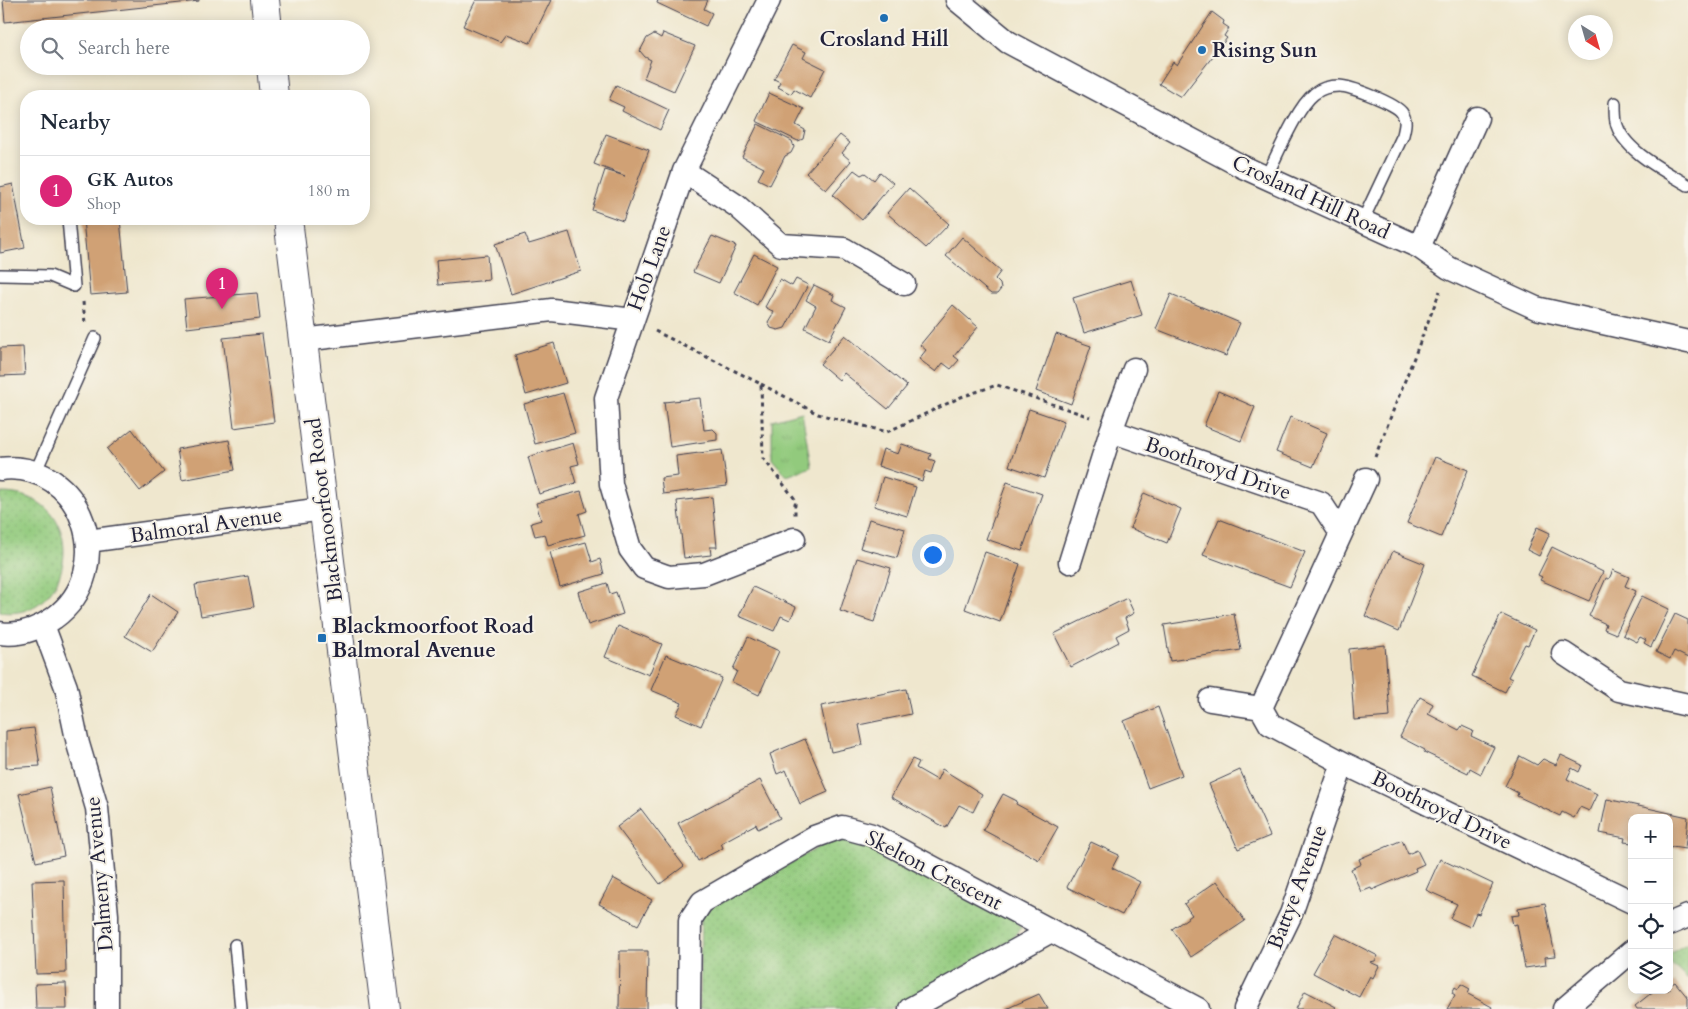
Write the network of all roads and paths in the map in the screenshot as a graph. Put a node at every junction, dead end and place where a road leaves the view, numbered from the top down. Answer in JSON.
{"nodes":[{"id":1,"x":266,"y":0,"type":"edge"},
{"id":2,"x":769,"y":0,"type":"edge"},
{"id":3,"x":957,"y":0,"type":"edge"},
{"id":4,"x":267,"y":20,"type":"edge"},
{"id":5,"x":273,"y":75,"type":"edge"},
{"id":6,"x":274,"y":90,"type":"edge"},
{"id":7,"x":1615,"y":103,"type":"dead end"},
{"id":8,"x":1477,"y":118,"type":"dead end"},
{"id":9,"x":684,"y":171,"type":"junction"},
{"id":10,"x":1266,"y":177,"type":"junction"},
{"id":11,"x":1688,"y":185,"type":"edge"},
{"id":12,"x":1362,"y":222,"type":"junction"},
{"id":13,"x":69,"y":225,"type":"edge"},
{"id":14,"x":289,"y":225,"type":"edge"},
{"id":15,"x":1419,"y":247,"type":"junction"},
{"id":16,"x":1449,"y":268,"type":"junction"},
{"id":17,"x":0,"y":275,"type":"edge"},
{"id":18,"x":904,"y":284,"type":"dead end"},
{"id":19,"x":74,"y":286,"type":"junction"},
{"id":20,"x":633,"y":320,"type":"junction"},
{"id":21,"x":95,"y":338,"type":"joint"},
{"id":22,"x":303,"y":340,"type":"junction"},
{"id":23,"x":1688,"y":342,"type":"edge"},
{"id":24,"x":1134,"y":369,"type":"dead end"},
{"id":25,"x":761,"y":384,"type":"junction"},
{"id":26,"x":1111,"y":431,"type":"junction"},
{"id":27,"x":0,"y":469,"type":"edge"},
{"id":28,"x":34,"y":473,"type":"junction"},
{"id":29,"x":1366,"y":479,"type":"joint"},
{"id":30,"x":323,"y":509,"type":"junction"},
{"id":31,"x":1340,"y":532,"type":"junction"},
{"id":32,"x":794,"y":539,"type":"joint"},
{"id":33,"x":88,"y":540,"type":"junction"},
{"id":34,"x":1070,"y":562,"type":"dead end"},
{"id":35,"x":43,"y":625,"type":"junction"},
{"id":36,"x":0,"y":633,"type":"edge"},
{"id":37,"x":1563,"y":653,"type":"dead end"},
{"id":38,"x":1210,"y":700,"type":"dead end"},
{"id":39,"x":1688,"y":705,"type":"edge"},
{"id":40,"x":1261,"y":708,"type":"junction"},
{"id":41,"x":1343,"y":763,"type":"junction"},
{"id":42,"x":1628,"y":900,"type":"edge"},
{"id":43,"x":1688,"y":916,"type":"edge"},
{"id":44,"x":1673,"y":922,"type":"edge"},
{"id":45,"x":1050,"y":930,"type":"junction"},
{"id":46,"x":235,"y":945,"type":"dead end"},
{"id":47,"x":1628,"y":954,"type":"edge"},
{"id":48,"x":107,"y":1009,"type":"edge"},
{"id":49,"x":241,"y":1009,"type":"edge"},
{"id":50,"x":385,"y":1009,"type":"edge"},
{"id":51,"x":689,"y":1009,"type":"edge"},
{"id":52,"x":910,"y":1009,"type":"edge"},
{"id":53,"x":1198,"y":1009,"type":"edge"},
{"id":54,"x":1245,"y":1009,"type":"edge"},
{"id":55,"x":1564,"y":1009,"type":"edge"}],
"edges":[{"from":1,"to":4,"type":"street"},
{"from":2,"to":9,"type":"street","name":"Hob Lane"},
{"from":3,"to":10,"type":"street","name":"Crosland Hill Road"},
{"from":5,"to":6,"type":"street"},
{"from":7,"to":11,"type":"lane"},
{"from":8,"to":15,"type":"street"},
{"from":9,"to":18,"type":"street"},
{"from":9,"to":20,"type":"street","name":"Hob Lane"},
{"from":10,"to":12,"type":"street","name":"Crosland Hill Road"},
{"from":10,"to":12,"type":"lane"},
{"from":12,"to":15,"type":"street","name":"Crosland Hill Road"},
{"from":13,"to":19,"type":"lane"},
{"from":14,"to":22,"type":"street","name":"Blackmoorfoot Road"},
{"from":15,"to":16,"type":"street","name":"Crosland Hill Road"},
{"from":16,"to":23,"type":"street","name":"Crosland Hill Road"},
{"from":16,"to":29,"type":"path"},
{"from":17,"to":19,"type":"lane"},
{"from":19,"to":21,"type":"path"},
{"from":20,"to":22,"type":"street","name":"Hob Lane"},
{"from":20,"to":25,"type":"path"},
{"from":20,"to":32,"type":"street"},
{"from":21,"to":28,"type":"lane"},
{"from":22,"to":30,"type":"street","name":"Blackmoorfoot Road"},
{"from":24,"to":26,"type":"street"},
{"from":25,"to":26,"type":"path"},
{"from":25,"to":32,"type":"path"},
{"from":26,"to":31,"type":"street","name":"Boothroyd Drive"},
{"from":26,"to":34,"type":"street"},
{"from":27,"to":28,"type":"street"},
{"from":28,"to":33,"type":"street"},
{"from":29,"to":31,"type":"street"},
{"from":30,"to":33,"type":"street","name":"Balmoral Avenue"},
{"from":30,"to":50,"type":"street","name":"Blackmoorfoot Road"},
{"from":31,"to":40,"type":"street"},
{"from":33,"to":35,"type":"street"},
{"from":35,"to":36,"type":"street"},
{"from":35,"to":48,"type":"street","name":"Dalmeny Avenue"},
{"from":37,"to":39,"type":"street"},
{"from":38,"to":40,"type":"street"},
{"from":40,"to":41,"type":"street","name":"Boothroyd Drive"},
{"from":41,"to":42,"type":"street","name":"Boothroyd Drive"},
{"from":41,"to":54,"type":"street","name":"Battye Avenue"},
{"from":43,"to":44,"type":"street"},
{"from":45,"to":51,"type":"street","name":"Skelton Crescent"},
{"from":45,"to":52,"type":"street"},
{"from":45,"to":53,"type":"street","name":"Skelton Crescent"},
{"from":46,"to":49,"type":"lane"},
{"from":47,"to":55,"type":"street"}]}
